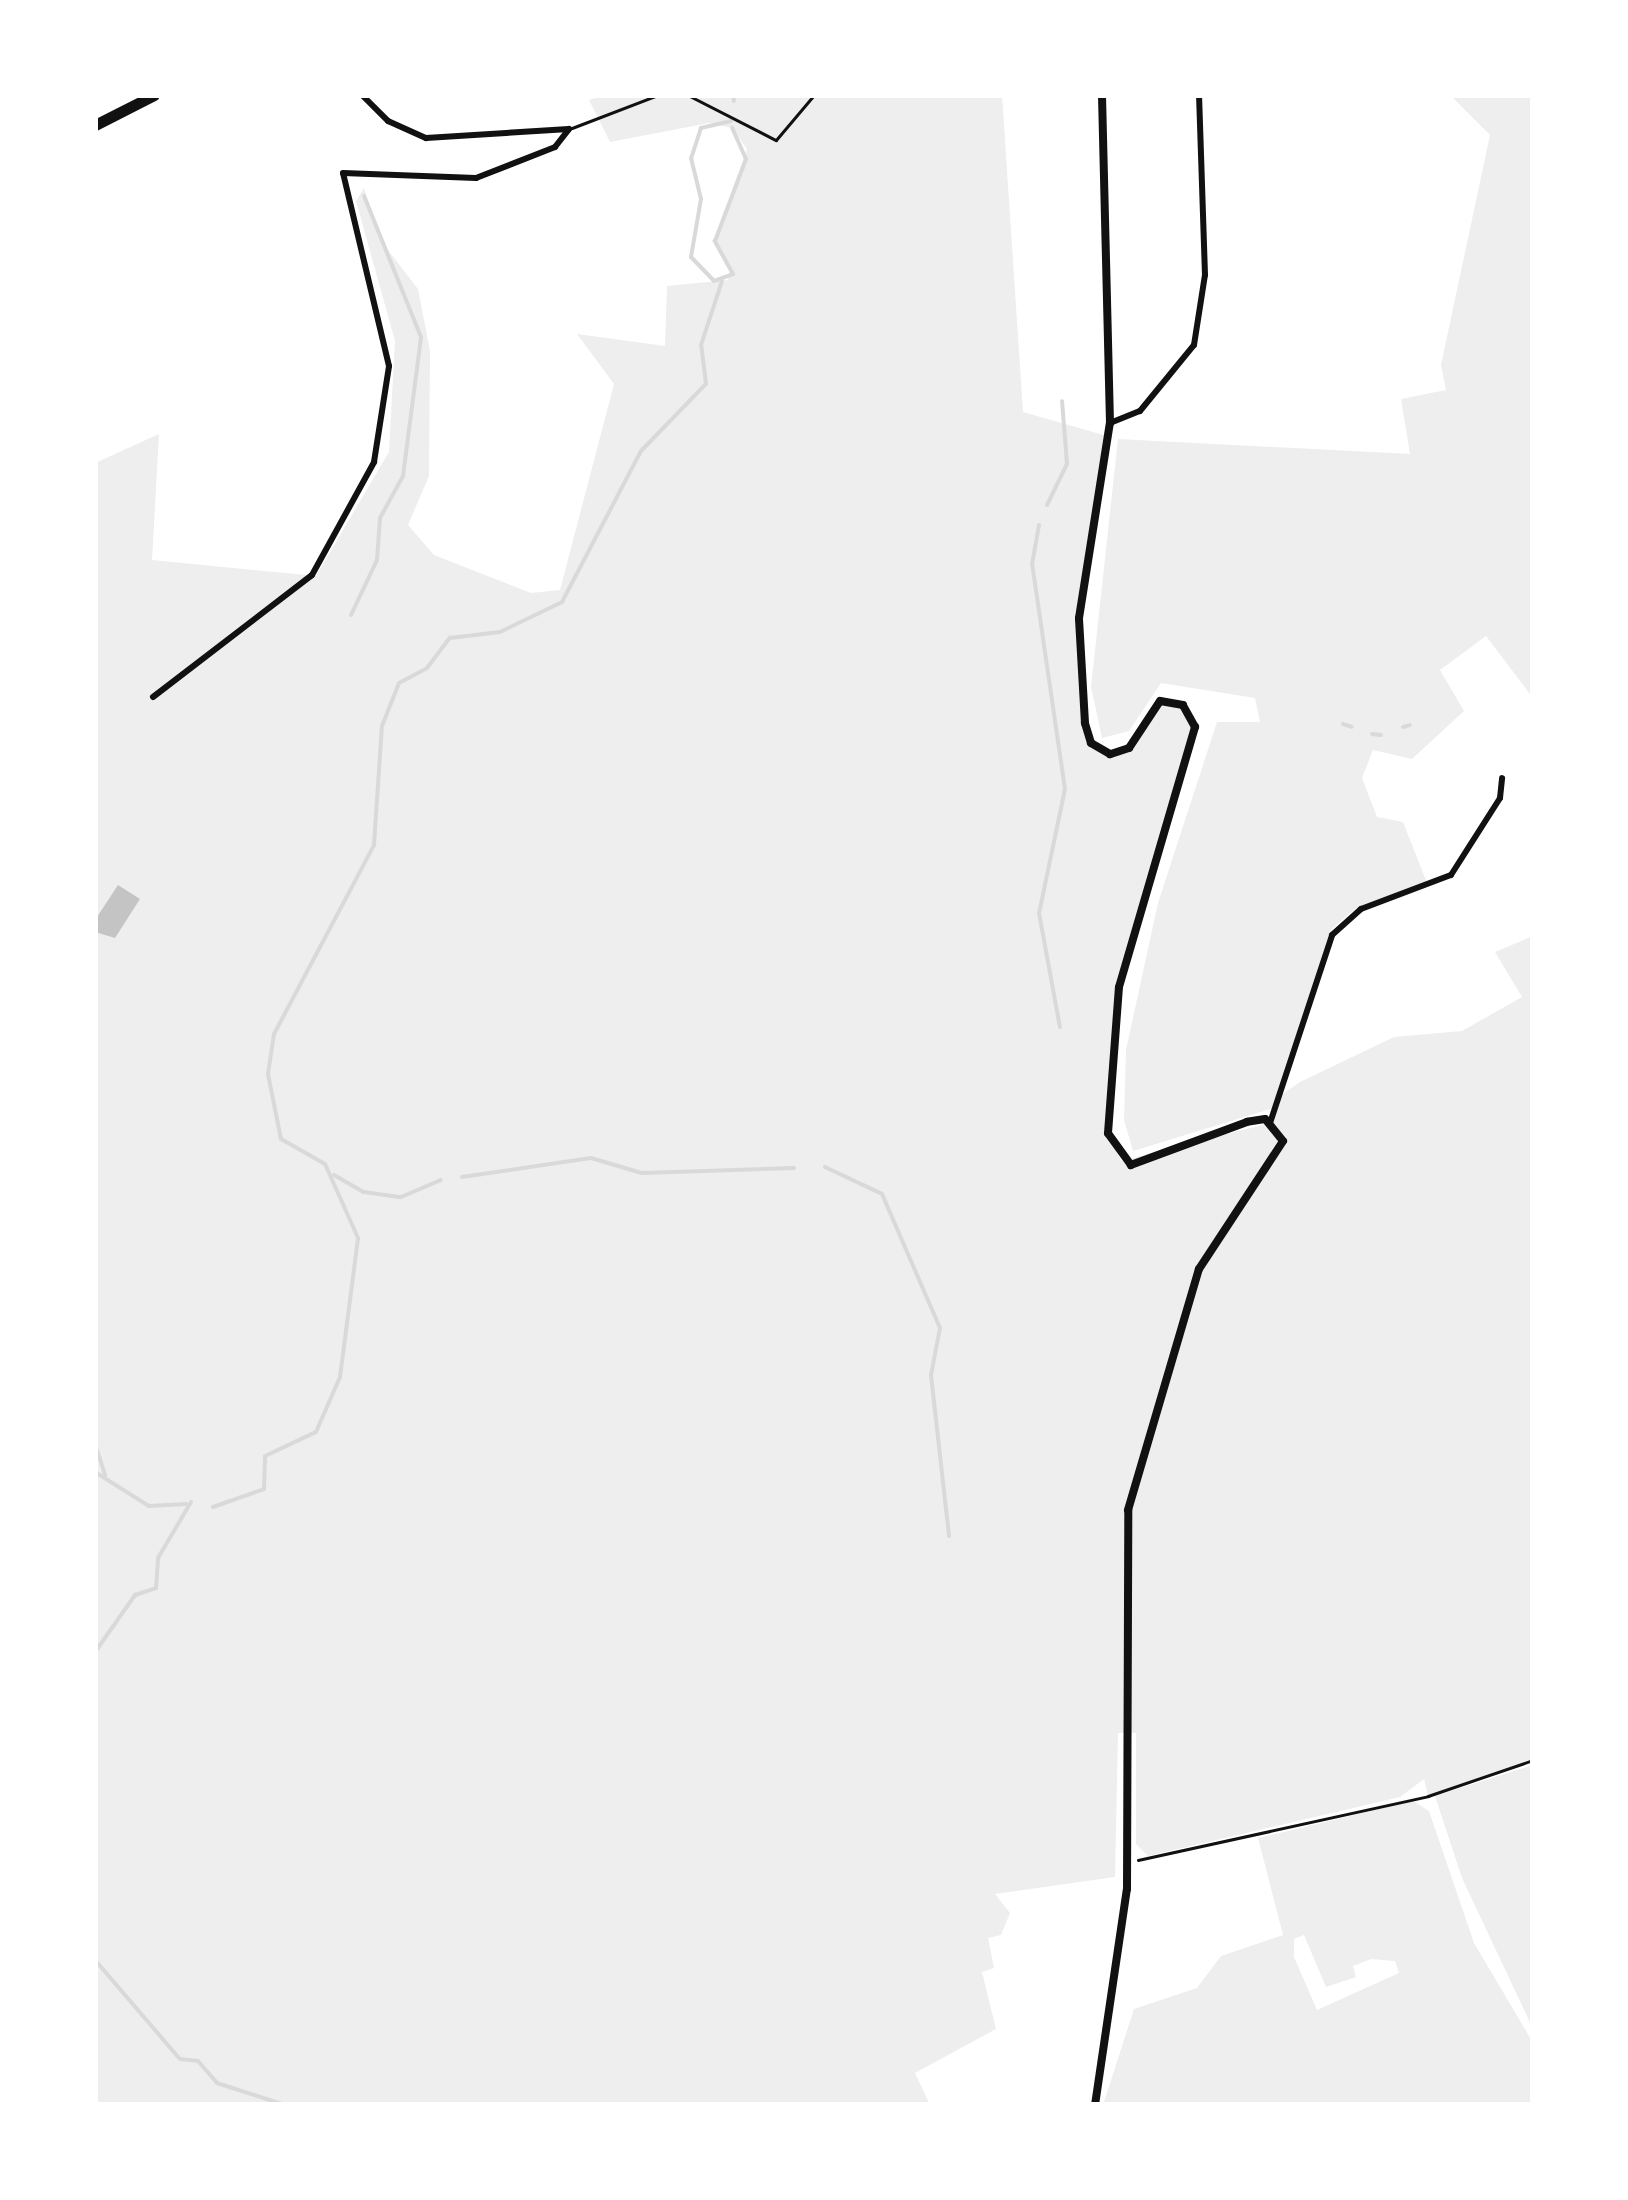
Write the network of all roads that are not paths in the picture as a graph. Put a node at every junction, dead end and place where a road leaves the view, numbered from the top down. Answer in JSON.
{"nodes":[{"id":1,"x":154,"y":95,"type":"edge"},
{"id":2,"x":362,"y":95,"type":"edge"},
{"id":3,"x":658,"y":95,"type":"edge"},
{"id":4,"x":688,"y":95,"type":"edge"},
{"id":5,"x":814,"y":95,"type":"edge"},
{"id":6,"x":1102,"y":95,"type":"edge"},
{"id":7,"x":1199,"y":95,"type":"edge"},
{"id":8,"x":95,"y":125,"type":"edge"},
{"id":9,"x":569,"y":129,"type":"junction"},
{"id":10,"x":1110,"y":423,"type":"junction"},
{"id":11,"x":154,"y":698,"type":"dead end"},
{"id":12,"x":1502,"y":778,"type":"dead end"},
{"id":13,"x":1270,"y":1123,"type":"junction"},
{"id":14,"x":1095,"y":2105,"type":"edge"}],
"edges":[{"from":1,"to":8,"type":"highway"},
{"from":2,"to":9,"type":"street"},
{"from":3,"to":9,"type":"lane"},
{"from":4,"to":5,"type":"lane"},
{"from":6,"to":10,"type":"street"},
{"from":7,"to":10,"type":"street"},
{"from":9,"to":11,"type":"street"},
{"from":10,"to":13,"type":"street"},
{"from":12,"to":13,"type":"street"},
{"from":13,"to":14,"type":"street"}]}
